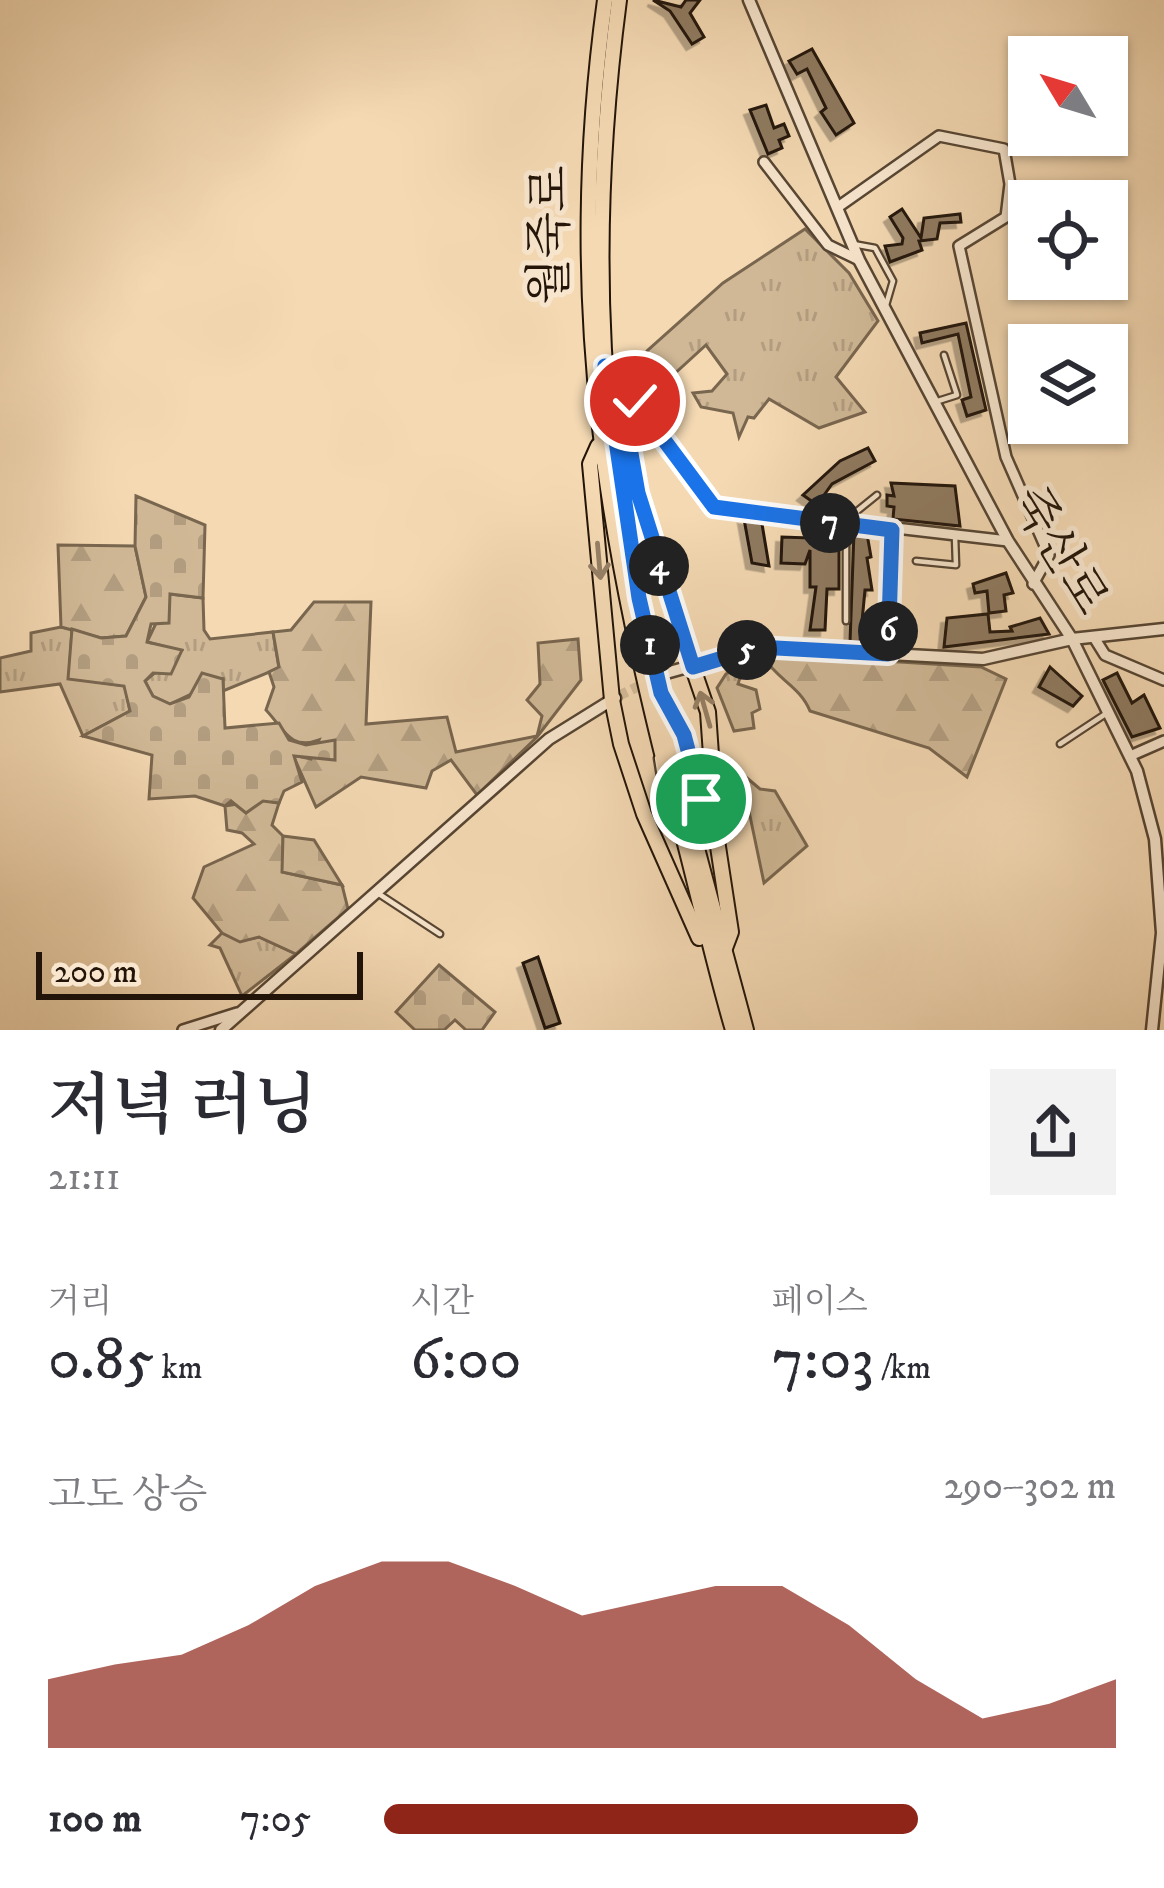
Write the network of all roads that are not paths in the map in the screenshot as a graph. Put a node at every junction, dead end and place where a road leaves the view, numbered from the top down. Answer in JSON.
{"nodes":[{"id":1,"x":605,"y":0,"type":"edge"},
{"id":2,"x":619,"y":0,"type":"edge"},
{"id":3,"x":749,"y":0,"type":"edge"},
{"id":4,"x":764,"y":163,"type":"dead end"},
{"id":5,"x":838,"y":207,"type":"junction"},
{"id":6,"x":851,"y":244,"type":"junction"},
{"id":7,"x":859,"y":260,"type":"junction"},
{"id":8,"x":885,"y":310,"type":"junction"},
{"id":9,"x":944,"y":355,"type":"dead end"},
{"id":10,"x":605,"y":366,"type":"junction"},
{"id":11,"x":635,"y":401,"type":"dead end"},
{"id":12,"x":932,"y":402,"type":"junction"},
{"id":13,"x":598,"y":446,"type":"junction"},
{"id":14,"x":877,"y":495,"type":"dead end"},
{"id":15,"x":844,"y":524,"type":"junction"},
{"id":16,"x":892,"y":530,"type":"junction"},
{"id":17,"x":955,"y":536,"type":"junction"},
{"id":18,"x":1008,"y":541,"type":"junction"},
{"id":19,"x":916,"y":561,"type":"dead end"},
{"id":20,"x":1033,"y":584,"type":"junction"},
{"id":21,"x":846,"y":621,"type":"dead end"},
{"id":22,"x":1164,"y":629,"type":"edge"},
{"id":23,"x":1072,"y":639,"type":"junction"},
{"id":24,"x":1095,"y":639,"type":"junction"},
{"id":25,"x":888,"y":654,"type":"junction"},
{"id":26,"x":693,"y":667,"type":"junction"},
{"id":27,"x":665,"y":674,"type":"tunnel mouth"},
{"id":28,"x":1164,"y":680,"type":"edge"},
{"id":29,"x":615,"y":698,"type":"junction"},
{"id":30,"x":1107,"y":713,"type":"junction"},
{"id":31,"x":1164,"y":741,"type":"edge"},
{"id":32,"x":1060,"y":743,"type":"dead end"},
{"id":33,"x":1130,"y":756,"type":"junction"},
{"id":34,"x":376,"y":892,"type":"junction"},
{"id":35,"x":440,"y":934,"type":"dead end"},
{"id":36,"x":724,"y":949,"type":"junction"},
{"id":37,"x":717,"y":977,"type":"junction"},
{"id":38,"x":1161,"y":1010,"type":"edge"},
{"id":39,"x":242,"y":1011,"type":"junction"},
{"id":40,"x":182,"y":1030,"type":"edge"},
{"id":41,"x":220,"y":1030,"type":"edge"},
{"id":42,"x":733,"y":1030,"type":"edge"},
{"id":43,"x":746,"y":1030,"type":"edge"},
{"id":44,"x":1152,"y":1030,"type":"edge"}],
"edges":[{"from":1,"to":13,"type":"main road","name":"월죽로"},
{"from":2,"to":10,"type":"main road","name":"월죽로"},
{"from":3,"to":5,"type":"street","name":"죽산로"},
{"from":4,"to":7,"type":"street"},
{"from":5,"to":6,"type":"street","name":"죽산로"},
{"from":5,"to":20,"type":"street"},
{"from":6,"to":7,"type":"street","name":"죽산로"},
{"from":6,"to":8,"type":"lane"},
{"from":7,"to":8,"type":"street","name":"죽산로"},
{"from":8,"to":12,"type":"street","name":"죽산로"},
{"from":9,"to":12,"type":"lane"},
{"from":10,"to":26,"type":"main road"},
{"from":10,"to":36,"type":"main road","name":"월죽로"},
{"from":11,"to":15,"type":"street"},
{"from":12,"to":18,"type":"street","name":"죽산로"},
{"from":13,"to":29,"type":"main road","one_way":true},
{"from":13,"to":37,"type":"main road","name":"월죽로"},
{"from":14,"to":15,"type":"lane"},
{"from":15,"to":16,"type":"street"},
{"from":15,"to":21,"type":"lane"},
{"from":16,"to":17,"type":"street"},
{"from":16,"to":25,"type":"street"},
{"from":17,"to":18,"type":"street"},
{"from":17,"to":19,"type":"lane"},
{"from":18,"to":20,"type":"street","name":"죽산로"},
{"from":20,"to":23,"type":"street","name":"죽산로"},
{"from":22,"to":24,"type":"street"},
{"from":23,"to":24,"type":"street"},
{"from":23,"to":25,"type":"street"},
{"from":23,"to":30,"type":"street","name":"죽산로"},
{"from":24,"to":28,"type":"street"},
{"from":25,"to":26,"type":"street"},
{"from":26,"to":27,"type":"street"},
{"from":36,"to":26,"type":"main road","one_way":true},
{"from":29,"to":34,"type":"street"},
{"from":29,"to":37,"type":"main road"},
{"from":30,"to":32,"type":"lane"},
{"from":30,"to":33,"type":"street","name":"죽산로"},
{"from":31,"to":33,"type":"street"},
{"from":33,"to":38,"type":"street","name":"죽산로"},
{"from":34,"to":35,"type":"lane"},
{"from":34,"to":39,"type":"street"},
{"from":36,"to":43,"type":"main road","name":"월죽로"},
{"from":37,"to":42,"type":"main road","name":"월죽로"},
{"from":38,"to":44,"type":"street","name":"죽산로"},
{"from":39,"to":40,"type":"street"},
{"from":39,"to":41,"type":"street"}]}
